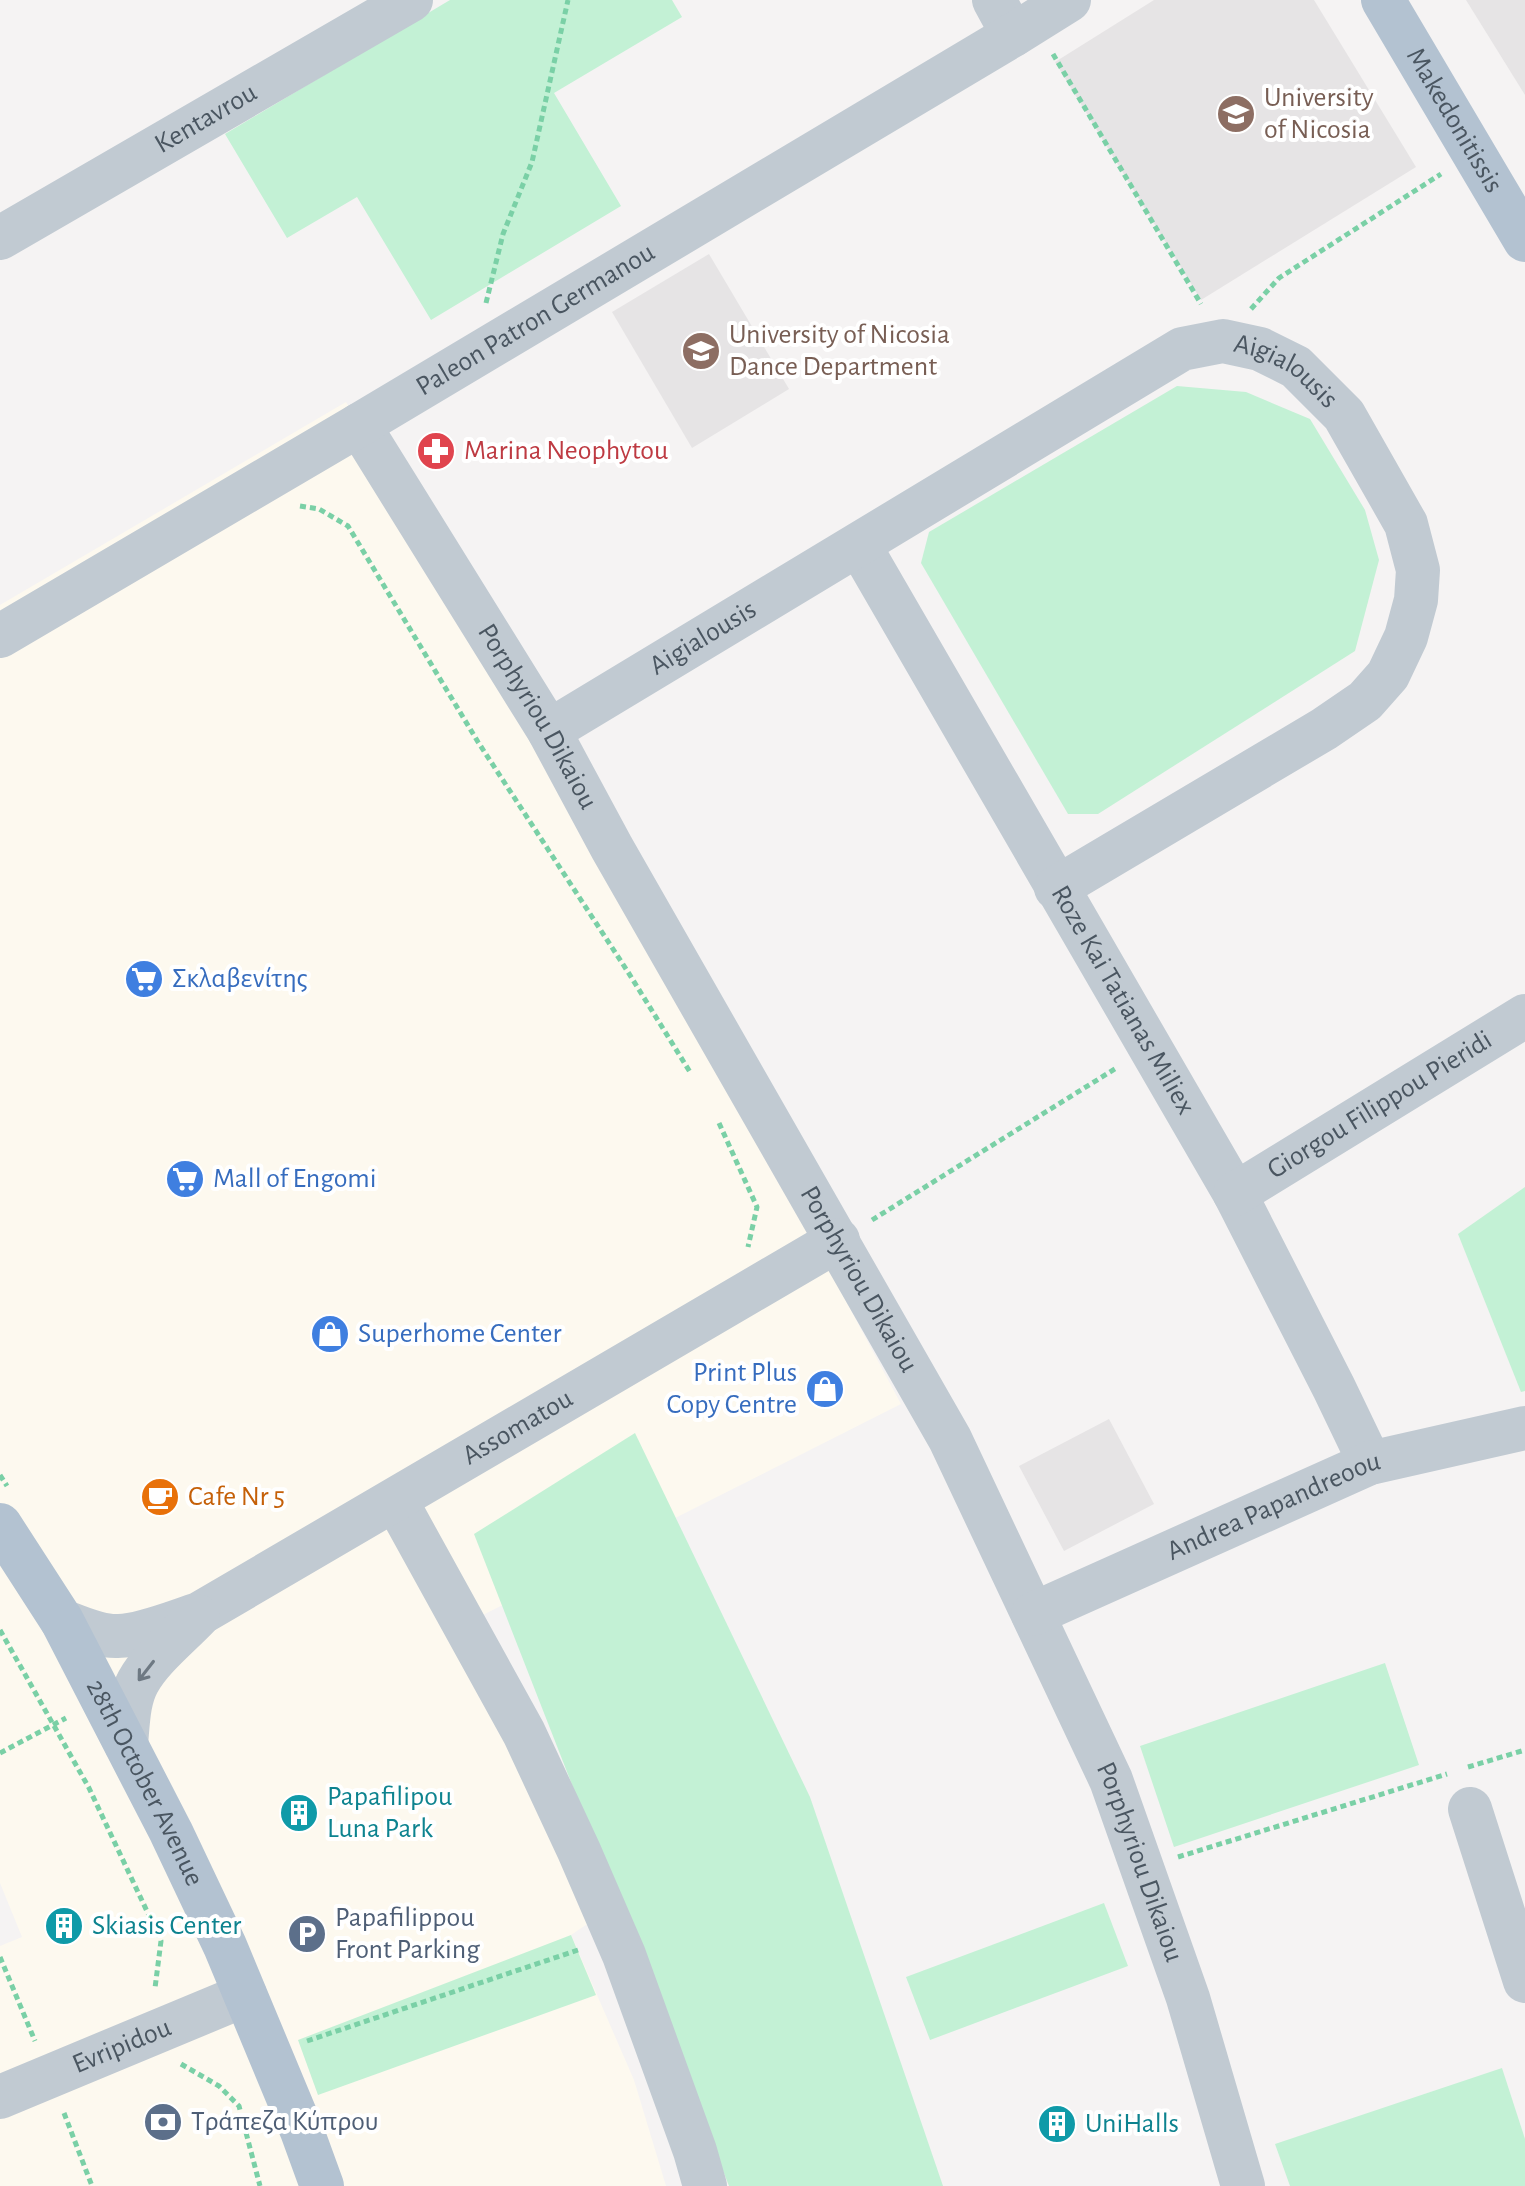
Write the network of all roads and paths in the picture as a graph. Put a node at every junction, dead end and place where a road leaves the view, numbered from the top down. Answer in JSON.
{"nodes":[{"id":1,"x":411,"y":0,"type":"edge"},
{"id":2,"x":568,"y":0,"type":"edge"},
{"id":3,"x":1069,"y":0,"type":"edge"},
{"id":4,"x":1383,"y":0,"type":"edge"},
{"id":5,"x":1013,"y":19,"type":"edge"},
{"id":6,"x":1473,"y":153,"type":"junction"},
{"id":7,"x":0,"y":238,"type":"edge"},
{"id":8,"x":1525,"y":240,"type":"edge"},
{"id":9,"x":1223,"y":341,"type":"junction"},
{"id":10,"x":472,"y":358,"type":"junction"},
{"id":11,"x":359,"y":425,"type":"junction"},
{"id":12,"x":298,"y":506,"type":"dead end"},
{"id":13,"x":859,"y":545,"type":"junction"},
{"id":14,"x":0,"y":636,"type":"edge"},
{"id":15,"x":549,"y":731,"type":"junction"},
{"id":16,"x":1056,"y":888,"type":"junction"},
{"id":17,"x":1525,"y":1016,"type":"edge"},
{"id":18,"x":1150,"y":1048,"type":"junction"},
{"id":19,"x":698,"y":1084,"type":"dead end"},
{"id":20,"x":713,"y":1110,"type":"dead end"},
{"id":21,"x":1235,"y":1194,"type":"junction"},
{"id":22,"x":838,"y":1240,"type":"junction"},
{"id":23,"x":746,"y":1255,"type":"dead end"},
{"id":24,"x":1525,"y":1428,"type":"edge"},
{"id":25,"x":1370,"y":1463,"type":"junction"},
{"id":26,"x":396,"y":1501,"type":"junction"},
{"id":27,"x":0,"y":1525,"type":"edge"},
{"id":28,"x":199,"y":1614,"type":"junction"},
{"id":29,"x":1033,"y":1614,"type":"junction"},
{"id":30,"x":62,"y":1621,"type":"junction"},
{"id":31,"x":0,"y":1630,"type":"edge"},
{"id":32,"x":103,"y":1699,"type":"junction"},
{"id":33,"x":54,"y":1724,"type":"junction"},
{"id":34,"x":126,"y":1744,"type":"junction"},
{"id":35,"x":1525,"y":1750,"type":"edge"},
{"id":36,"x":0,"y":1753,"type":"edge"},
{"id":37,"x":1470,"y":1809,"type":"dead end"},
{"id":38,"x":1142,"y":1868,"type":"junction"},
{"id":39,"x":616,"y":1937,"type":"junction"},
{"id":40,"x":1525,"y":1981,"type":"edge"},
{"id":41,"x":245,"y":1995,"type":"junction"},
{"id":42,"x":164,"y":2028,"type":"junction"},
{"id":43,"x":269,"y":2053,"type":"junction"},
{"id":44,"x":0,"y":2097,"type":"edge"},
{"id":45,"x":260,"y":2186,"type":"edge"},
{"id":46,"x":322,"y":2186,"type":"edge"},
{"id":47,"x":705,"y":2186,"type":"edge"},
{"id":48,"x":1243,"y":2186,"type":"edge"}],
"edges":[{"from":1,"to":7,"type":"street","name":"Kentavrou"},
{"from":2,"to":10,"type":"path"},
{"from":3,"to":5,"type":"street","name":"Paleon Patron Germanou"},
{"from":4,"to":6,"type":"main road","name":"Makedonitissis"},
{"from":5,"to":9,"type":"path"},
{"from":5,"to":10,"type":"street","name":"Paleon Patron Germanou"},
{"from":6,"to":8,"type":"main road","name":"Makedonitissis"},
{"from":6,"to":9,"type":"path"},
{"from":9,"to":13,"type":"street","name":"Aigialousis"},
{"from":9,"to":16,"type":"street","name":"Aigialousis"},
{"from":10,"to":11,"type":"street","name":"Paleon Patron Germanou"},
{"from":11,"to":14,"type":"street","name":"Paleon Patron Germanou"},
{"from":11,"to":15,"type":"street","name":"Porphyriou Dikaiou"},
{"from":12,"to":19,"type":"path"},
{"from":13,"to":15,"type":"street","name":"Aigialousis"},
{"from":13,"to":16,"type":"street","name":"Roze Kai Tatianas Miliex"},
{"from":15,"to":22,"type":"street","name":"Porphyriou Dikaiou"},
{"from":16,"to":18,"type":"street","name":"Roze Kai Tatianas Miliex"},
{"from":17,"to":21,"type":"street","name":"Giorgou Filippou Pieridi"},
{"from":18,"to":21,"type":"street","name":"Roze Kai Tatianas Miliex"},
{"from":18,"to":22,"type":"path"},
{"from":20,"to":23,"type":"path"},
{"from":21,"to":25,"type":"street","name":"Roze Kai Tatianas Miliex"},
{"from":22,"to":26,"type":"street","name":"Assomatou"},
{"from":22,"to":29,"type":"street","name":"Porphyriou Dikaiou"},
{"from":24,"to":25,"type":"street","name":"Andrea Papandreoou"},
{"from":25,"to":29,"type":"street","name":"Andrea Papandreoou"},
{"from":26,"to":28,"type":"street","name":"Assomatou"},
{"from":26,"to":39,"type":"street"},
{"from":27,"to":30,"type":"main road","name":"28th October Avenue"},
{"from":28,"to":30,"type":"street","name":"Assomatou"},
{"from":28,"to":34,"type":"street","name":"Assomatou","one_way":true},
{"from":29,"to":38,"type":"street","name":"Porphyriou Dikaiou"},
{"from":30,"to":32,"type":"main road","name":"28th October Avenue"},
{"from":31,"to":33,"type":"path"},
{"from":32,"to":33,"type":"path"},
{"from":32,"to":34,"type":"main road","name":"28th October Avenue"},
{"from":33,"to":36,"type":"path"},
{"from":33,"to":42,"type":"path"},
{"from":34,"to":41,"type":"main road","name":"28th October Avenue"},
{"from":35,"to":38,"type":"path"},
{"from":37,"to":40,"type":"street"},
{"from":38,"to":48,"type":"street","name":"Porphyriou Dikaiou"},
{"from":39,"to":43,"type":"path"},
{"from":39,"to":47,"type":"street"},
{"from":41,"to":42,"type":"street","name":"Evripidou"},
{"from":41,"to":43,"type":"main road","name":"28th October Avenue"},
{"from":42,"to":44,"type":"street","name":"Evripidou"},
{"from":42,"to":45,"type":"path"},
{"from":43,"to":46,"type":"main road","name":"28th October Avenue"}]}
